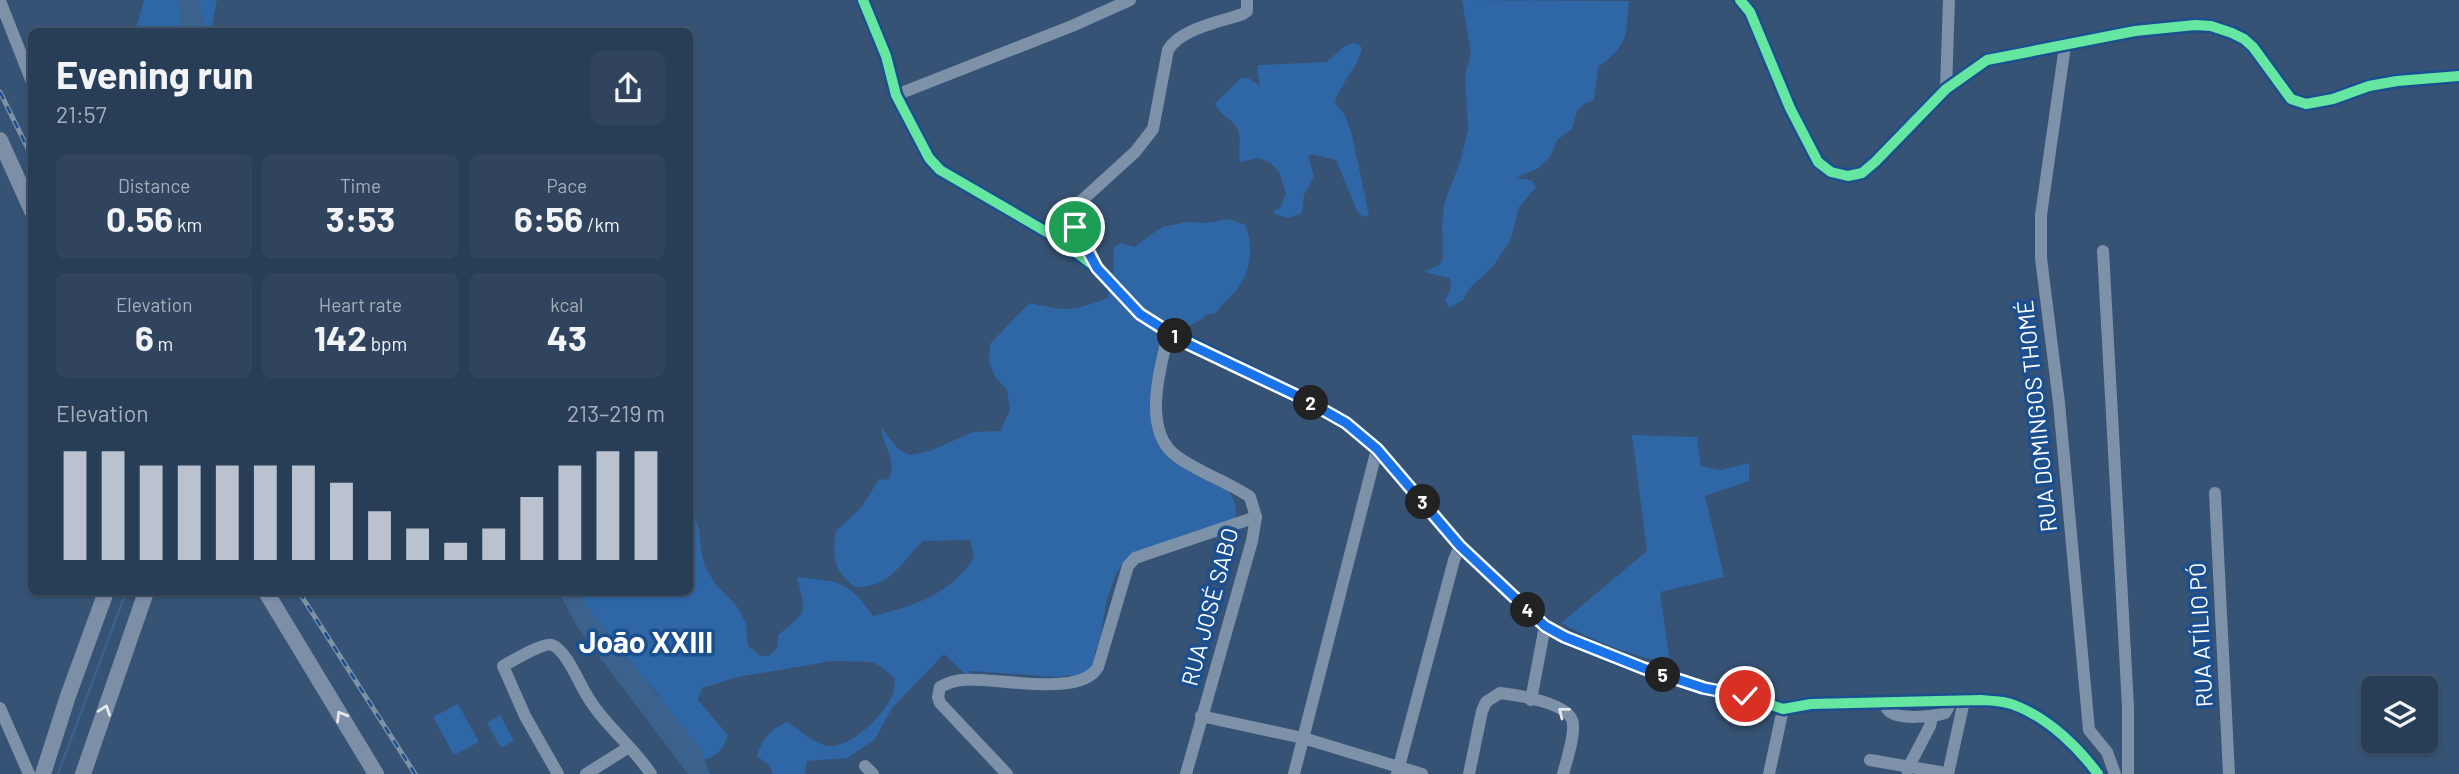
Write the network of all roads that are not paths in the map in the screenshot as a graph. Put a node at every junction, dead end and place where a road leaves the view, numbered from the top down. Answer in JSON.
{"nodes":[{"id":1,"x":863,"y":0,"type":"edge"},
{"id":2,"x":1130,"y":0,"type":"edge"},
{"id":3,"x":1247,"y":0,"type":"edge"},
{"id":4,"x":1740,"y":0,"type":"edge"},
{"id":5,"x":1949,"y":0,"type":"edge"},
{"id":6,"x":0,"y":1,"type":"edge"},
{"id":7,"x":2065,"y":46,"type":"junction"},
{"id":8,"x":28,"y":72,"type":"edge"},
{"id":9,"x":2459,"y":76,"type":"edge"},
{"id":10,"x":1946,"y":89,"type":"junction"},
{"id":11,"x":897,"y":95,"type":"junction"},
{"id":12,"x":0,"y":140,"type":"edge"},
{"id":13,"x":28,"y":202,"type":"edge"},
{"id":14,"x":2103,"y":251,"type":"dead end"},
{"id":15,"x":1097,"y":268,"type":"junction"},
{"id":16,"x":1169,"y":332,"type":"junction"},
{"id":17,"x":1377,"y":449,"type":"junction"},
{"id":18,"x":2215,"y":494,"type":"dead end"},
{"id":19,"x":1256,"y":517,"type":"junction"},
{"id":20,"x":1460,"y":546,"type":"junction"},
{"id":21,"x":105,"y":595,"type":"edge"},
{"id":22,"x":145,"y":595,"type":"edge"},
{"id":23,"x":268,"y":595,"type":"edge"},
{"id":24,"x":1545,"y":626,"type":"junction"},
{"id":25,"x":1531,"y":700,"type":"junction"},
{"id":26,"x":1958,"y":701,"type":"junction"},
{"id":27,"x":1883,"y":702,"type":"junction"},
{"id":28,"x":0,"y":708,"type":"edge"},
{"id":29,"x":1783,"y":709,"type":"junction"},
{"id":30,"x":1201,"y":716,"type":"junction"},
{"id":31,"x":1932,"y":717,"type":"junction"},
{"id":32,"x":1303,"y":738,"type":"junction"},
{"id":33,"x":629,"y":747,"type":"junction"},
{"id":34,"x":1870,"y":761,"type":"dead end"},
{"id":35,"x":27,"y":769,"type":"edge"},
{"id":36,"x":45,"y":769,"type":"edge"},
{"id":37,"x":1398,"y":770,"type":"edge"},
{"id":38,"x":1907,"y":770,"type":"edge"},
{"id":39,"x":551,"y":772,"type":"edge"},
{"id":40,"x":1944,"y":773,"type":"edge"},
{"id":41,"x":83,"y":774,"type":"edge"},
{"id":42,"x":376,"y":774,"type":"edge"},
{"id":43,"x":586,"y":774,"type":"edge"},
{"id":44,"x":651,"y":774,"type":"edge"},
{"id":45,"x":1007,"y":774,"type":"edge"},
{"id":46,"x":1186,"y":774,"type":"edge"},
{"id":47,"x":1294,"y":774,"type":"edge"},
{"id":48,"x":1422,"y":774,"type":"edge"},
{"id":49,"x":1469,"y":774,"type":"edge"},
{"id":50,"x":1563,"y":774,"type":"edge"},
{"id":51,"x":1769,"y":774,"type":"edge"},
{"id":52,"x":2098,"y":774,"type":"edge"},
{"id":53,"x":2115,"y":774,"type":"edge"},
{"id":54,"x":2128,"y":774,"type":"edge"},
{"id":55,"x":2229,"y":774,"type":"edge"}],
"edges":[{"from":1,"to":11,"type":"street"},
{"from":2,"to":11,"type":"street"},
{"from":3,"to":15,"type":"street"},
{"from":4,"to":10,"type":"street"},
{"from":5,"to":10,"type":"street"},
{"from":6,"to":8,"type":"street"},
{"from":7,"to":9,"type":"street"},
{"from":7,"to":10,"type":"street"},
{"from":7,"to":53,"type":"street","name":"RUA DOMINGOS THOMÉ"},
{"from":11,"to":15,"type":"street"},
{"from":12,"to":13,"type":"main road"},
{"from":14,"to":54,"type":"street"},
{"from":15,"to":16,"type":"street"},
{"from":16,"to":17,"type":"street"},
{"from":16,"to":19,"type":"street","name":"RUA JOSÉ SABO"},
{"from":17,"to":20,"type":"street"},
{"from":17,"to":32,"type":"street"},
{"from":18,"to":55,"type":"street","name":"RUA ATÍLIO PÓ"},
{"from":19,"to":30,"type":"street","name":"RUA JOSÉ SABO"},
{"from":19,"to":45,"type":"street"},
{"from":20,"to":24,"type":"street"},
{"from":20,"to":37,"type":"street"},
{"from":21,"to":36,"type":"main road"},
{"from":41,"to":22,"type":"main road","one_way":true},
{"from":42,"to":23,"type":"main road","one_way":true},
{"from":24,"to":25,"type":"street"},
{"from":24,"to":29,"type":"street"},
{"from":25,"to":49,"type":"street"},
{"from":50,"to":25,"type":"street","one_way":true},
{"from":26,"to":27,"type":"street"},
{"from":26,"to":31,"type":"street"},
{"from":26,"to":40,"type":"street"},
{"from":26,"to":52,"type":"street"},
{"from":27,"to":29,"type":"street"},
{"from":27,"to":31,"type":"street"},
{"from":28,"to":35,"type":"street"},
{"from":29,"to":51,"type":"street"},
{"from":30,"to":32,"type":"street"},
{"from":30,"to":46,"type":"street","name":"RUA JOSÉ SABO"},
{"from":31,"to":38,"type":"street"},
{"from":32,"to":37,"type":"street"},
{"from":32,"to":47,"type":"street"},
{"from":33,"to":39,"type":"street"},
{"from":33,"to":43,"type":"street"},
{"from":33,"to":44,"type":"street"},
{"from":34,"to":38,"type":"street"},
{"from":35,"to":36,"type":"street"},
{"from":37,"to":48,"type":"street"},
{"from":38,"to":40,"type":"street"}]}
